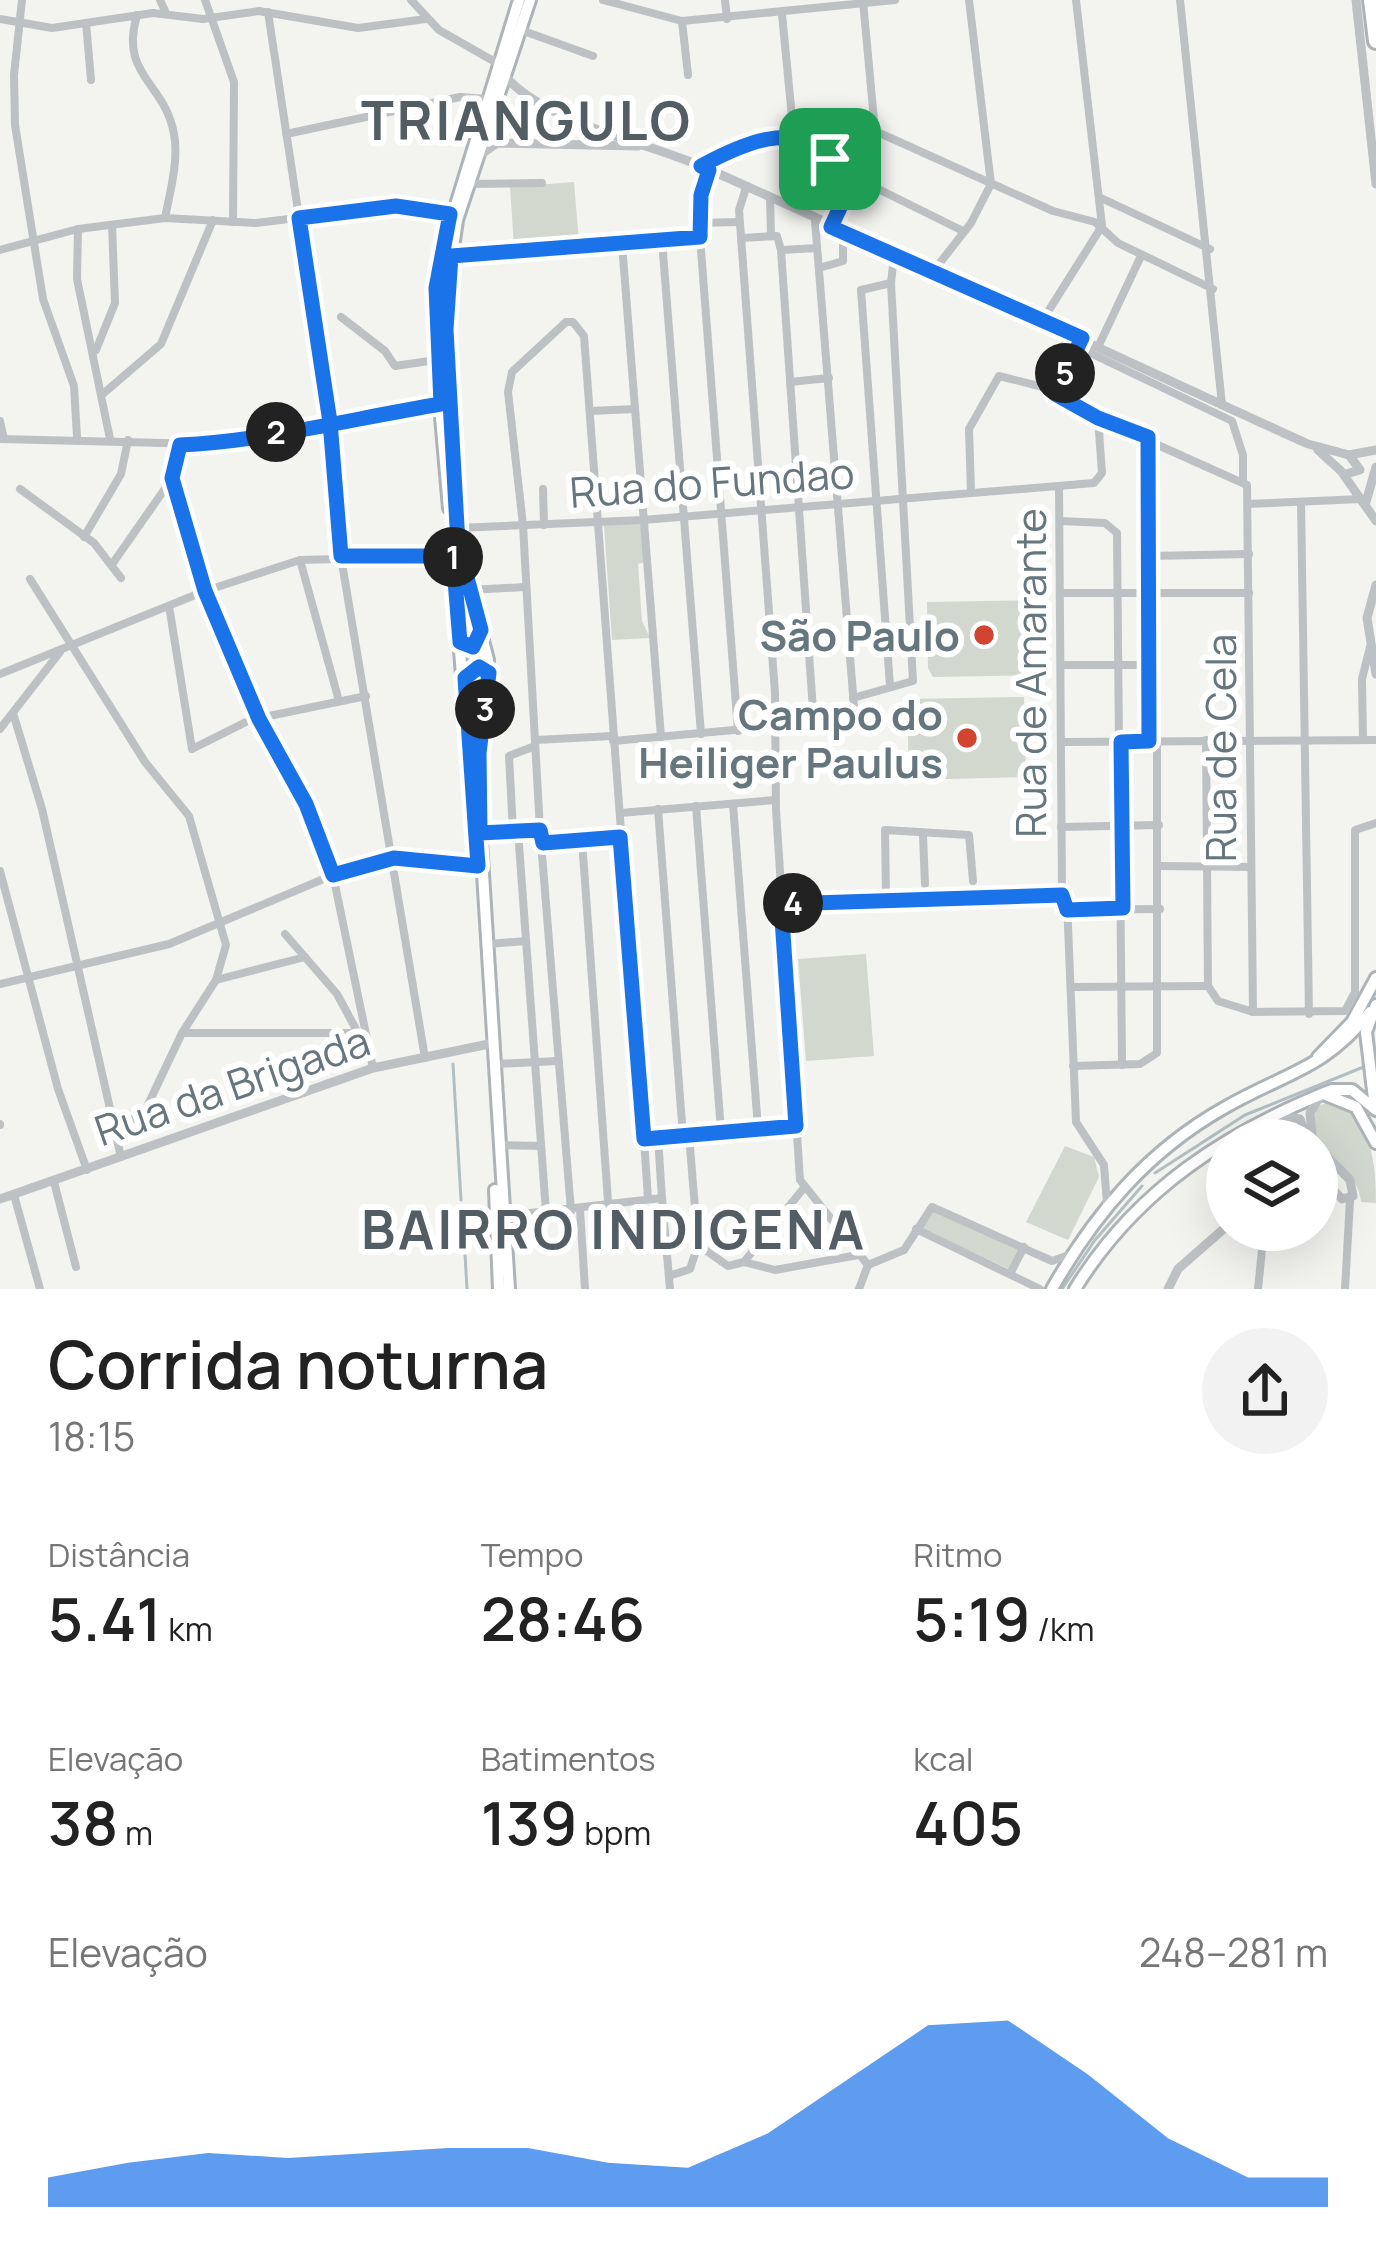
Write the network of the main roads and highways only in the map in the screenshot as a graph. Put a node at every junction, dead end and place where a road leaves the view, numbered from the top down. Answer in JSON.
{"nodes":[{"id":1,"x":519,"y":0,"type":"edge"},
{"id":2,"x":530,"y":0,"type":"edge"},
{"id":3,"x":1371,"y":0,"type":"edge"},
{"id":4,"x":1376,"y":41,"type":"edge"},
{"id":5,"x":501,"y":69,"type":"junction"},
{"id":6,"x":481,"y":630,"type":"junction"},
{"id":7,"x":460,"y":642,"type":"junction"},
{"id":8,"x":489,"y":673,"type":"junction"},
{"id":9,"x":465,"y":678,"type":"junction"},
{"id":10,"x":1376,"y":978,"type":"edge"},
{"id":11,"x":1373,"y":1008,"type":"edge"},
{"id":12,"x":1296,"y":1073,"type":"junction"},
{"id":13,"x":1322,"y":1094,"type":"junction"},
{"id":14,"x":1376,"y":1110,"type":"edge"},
{"id":15,"x":1376,"y":1143,"type":"edge"},
{"id":16,"x":1149,"y":1179,"type":"junction"},
{"id":17,"x":499,"y":1289,"type":"edge"},
{"id":18,"x":509,"y":1289,"type":"edge"},
{"id":19,"x":1052,"y":1289,"type":"edge"},
{"id":20,"x":1075,"y":1289,"type":"edge"}],
"edges":[{"from":1,"to":5,"type":"main road"},
{"from":2,"to":5,"type":"main road"},
{"from":3,"to":4,"type":"highway"},
{"from":5,"to":6,"type":"main road"},
{"from":5,"to":7,"type":"main road"},
{"from":6,"to":7,"type":"main road"},
{"from":6,"to":8,"type":"main road"},
{"from":7,"to":9,"type":"main road"},
{"from":8,"to":9,"type":"main road"},
{"from":8,"to":18,"type":"main road"},
{"from":9,"to":17,"type":"main road"},
{"from":10,"to":12,"type":"main road"},
{"from":11,"to":12,"type":"main road"},
{"from":11,"to":14,"type":"main road"},
{"from":12,"to":16,"type":"main road"},
{"from":13,"to":14,"type":"main road"},
{"from":13,"to":15,"type":"main road"},
{"from":13,"to":16,"type":"main road"},
{"from":16,"to":19,"type":"main road"},
{"from":16,"to":20,"type":"main road"}]}
